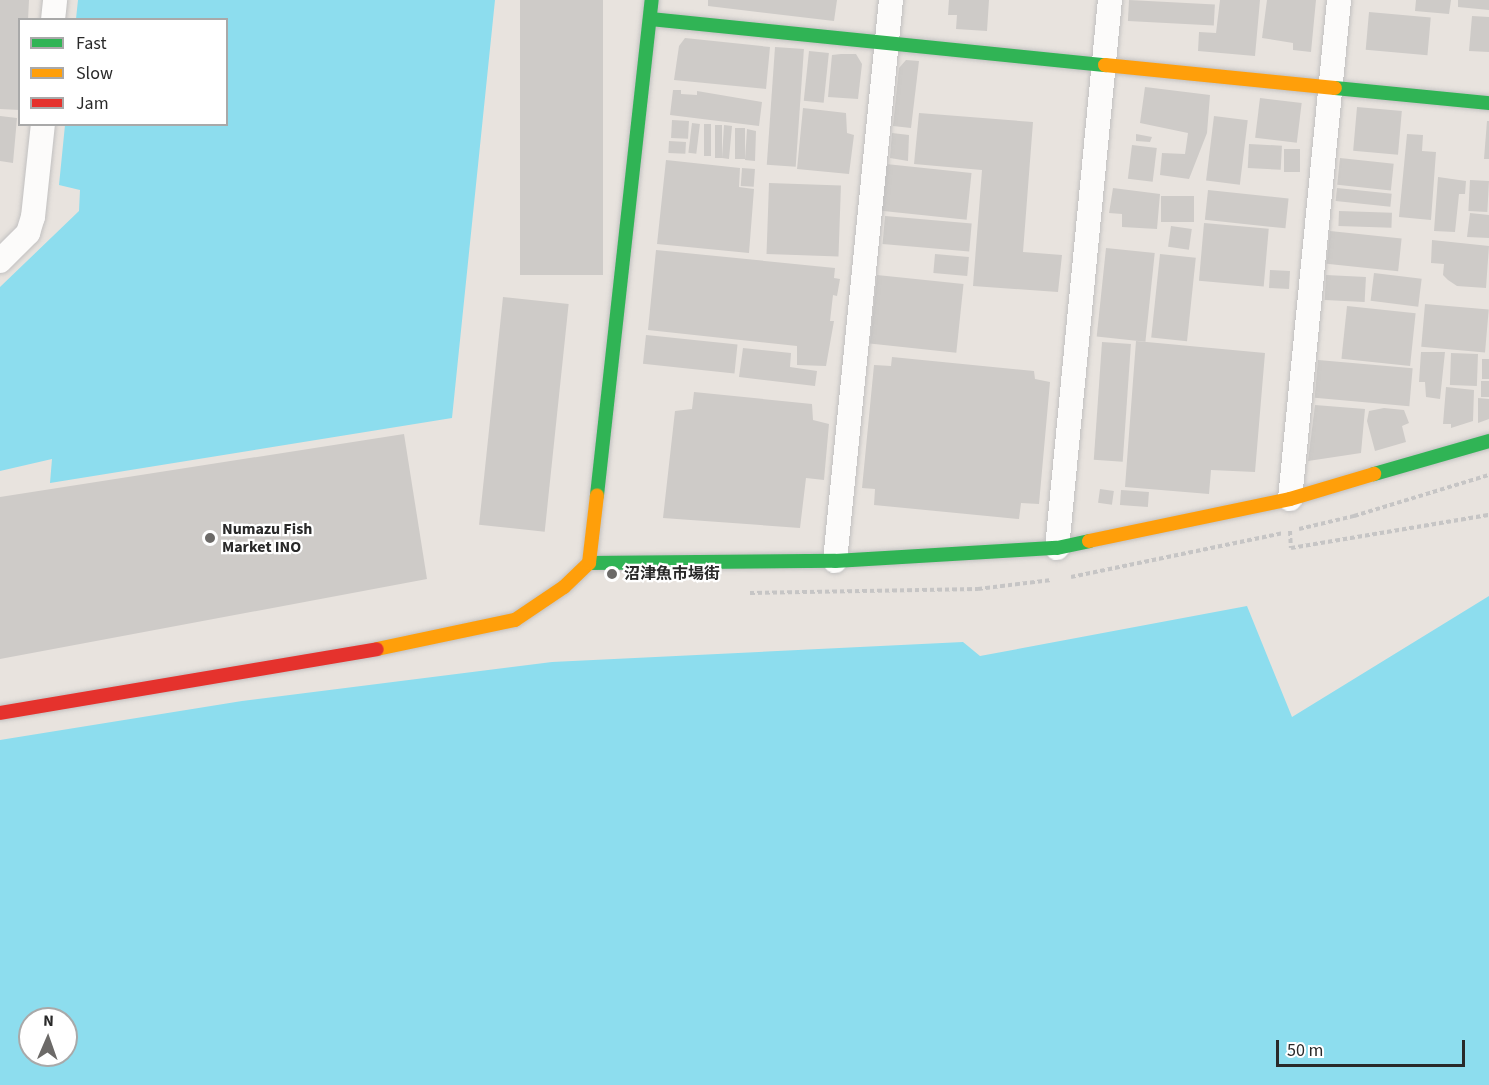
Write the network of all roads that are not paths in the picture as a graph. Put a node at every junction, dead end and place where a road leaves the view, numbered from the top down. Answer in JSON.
{"nodes":[{"id":1,"x":55,"y":0,"type":"edge"},
{"id":2,"x":652,"y":0,"type":"edge"},
{"id":3,"x":891,"y":0,"type":"edge"},
{"id":4,"x":1110,"y":0,"type":"edge"},
{"id":5,"x":1339,"y":0,"type":"edge"},
{"id":6,"x":53,"y":18,"type":"edge"},
{"id":7,"x":650,"y":19,"type":"junction"},
{"id":8,"x":887,"y":41,"type":"junction"},
{"id":9,"x":1103,"y":66,"type":"junction"},
{"id":10,"x":1330,"y":86,"type":"junction"},
{"id":11,"x":1489,"y":103,"type":"edge"},
{"id":12,"x":42,"y":126,"type":"edge"},
{"id":13,"x":0,"y":261,"type":"edge"},
{"id":14,"x":1489,"y":441,"type":"edge"},
{"id":15,"x":1290,"y":499,"type":"junction"},
{"id":16,"x":1057,"y":548,"type":"junction"},
{"id":17,"x":835,"y":561,"type":"junction"},
{"id":18,"x":589,"y":563,"type":"junction"},
{"id":19,"x":0,"y":713,"type":"edge"}],
"edges":[{"from":1,"to":6,"type":"street"},
{"from":2,"to":7,"type":"street"},
{"from":3,"to":8,"type":"street"},
{"from":4,"to":9,"type":"street"},
{"from":5,"to":10,"type":"street"},
{"from":7,"to":8,"type":"street"},
{"from":7,"to":18,"type":"street"},
{"from":8,"to":9,"type":"street"},
{"from":8,"to":17,"type":"street"},
{"from":9,"to":10,"type":"street"},
{"from":9,"to":16,"type":"street"},
{"from":10,"to":11,"type":"street"},
{"from":10,"to":15,"type":"street"},
{"from":12,"to":13,"type":"street"},
{"from":14,"to":15,"type":"street"},
{"from":15,"to":16,"type":"street"},
{"from":16,"to":17,"type":"street"},
{"from":17,"to":18,"type":"street"},
{"from":18,"to":19,"type":"street"}]}
